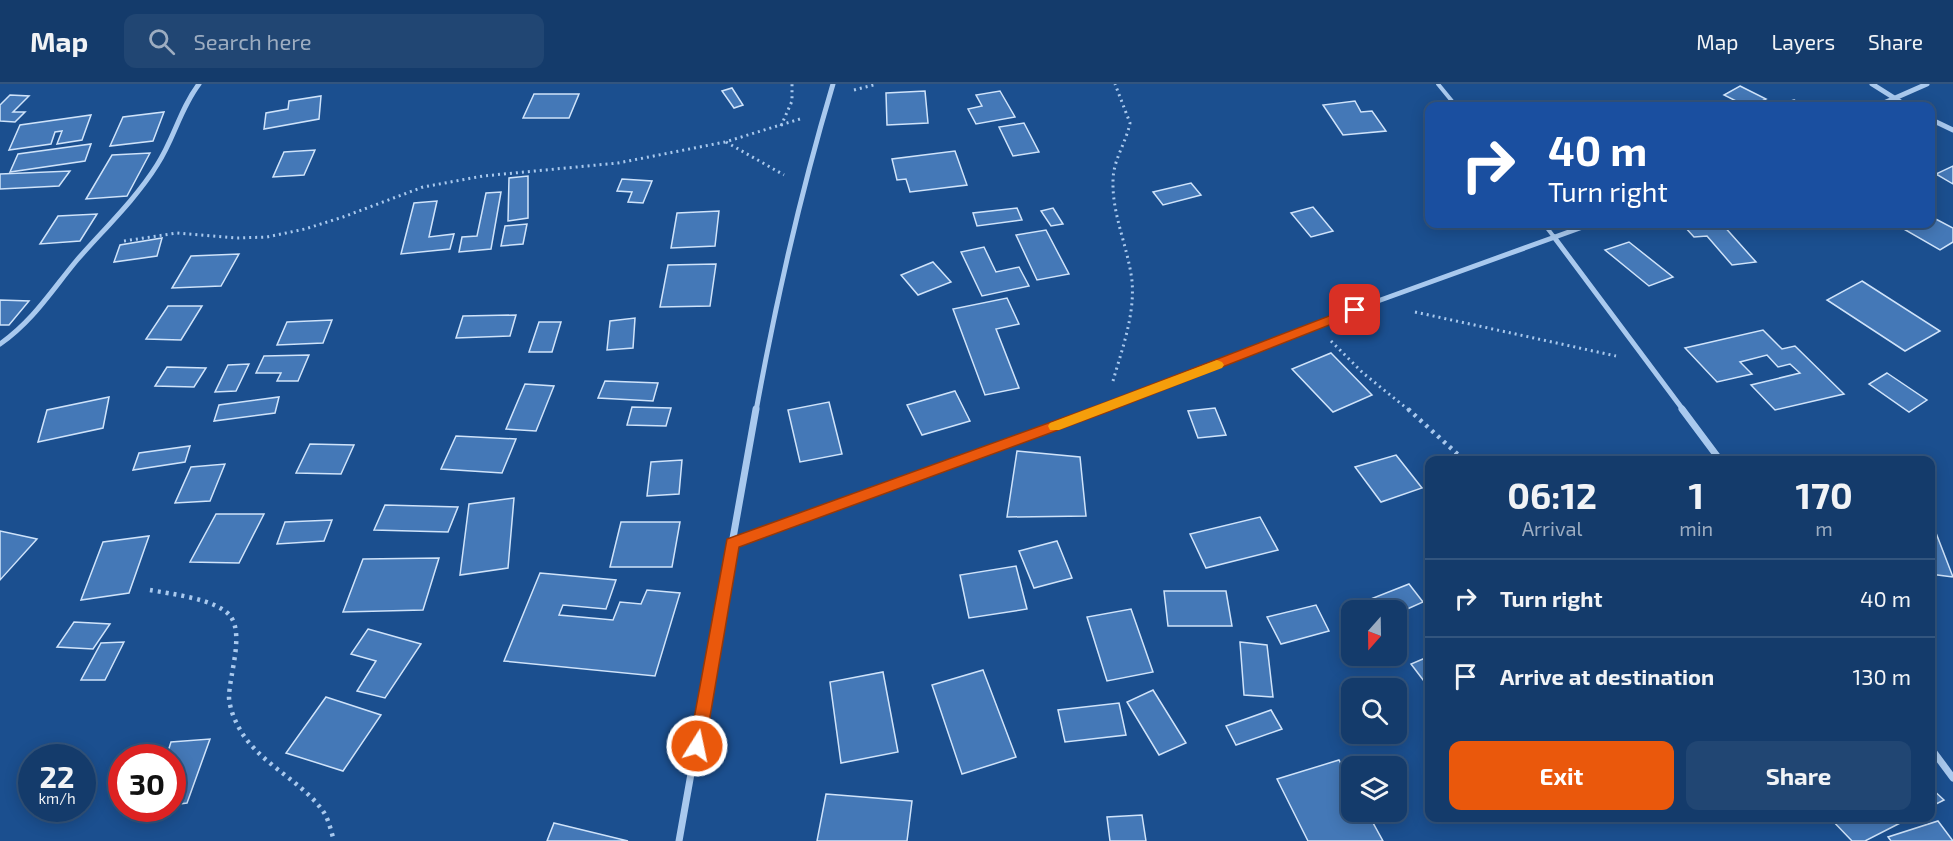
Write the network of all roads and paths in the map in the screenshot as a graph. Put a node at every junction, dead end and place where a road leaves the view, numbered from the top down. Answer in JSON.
{"nodes":[{"id":1,"x":200,"y":84,"type":"edge"},
{"id":2,"x":792,"y":84,"type":"edge"},
{"id":3,"x":833,"y":84,"type":"edge"},
{"id":4,"x":1115,"y":84,"type":"edge"},
{"id":5,"x":1438,"y":84,"type":"edge"},
{"id":6,"x":1872,"y":84,"type":"edge"},
{"id":7,"x":1927,"y":84,"type":"edge"},
{"id":8,"x":1893,"y":99,"type":"junction"},
{"id":9,"x":1453,"y":102,"type":"edge"},
{"id":10,"x":1886,"y":102,"type":"edge"},
{"id":11,"x":1899,"y":102,"type":"edge"},
{"id":12,"x":826,"y":110,"type":"junction"},
{"id":13,"x":1935,"y":121,"type":"edge"},
{"id":14,"x":780,"y":126,"type":"junction"},
{"id":15,"x":1953,"y":130,"type":"edge"},
{"id":16,"x":725,"y":142,"type":"junction"},
{"id":17,"x":804,"y":184,"type":"junction"},
{"id":18,"x":1547,"y":228,"type":"edge"},
{"id":19,"x":1580,"y":228,"type":"edge"},
{"id":20,"x":1554,"y":237,"type":"junction"},
{"id":21,"x":116,"y":243,"type":"dead end"},
{"id":22,"x":1375,"y":302,"type":"junction"},
{"id":23,"x":1317,"y":326,"type":"junction"},
{"id":24,"x":0,"y":344,"type":"edge"},
{"id":25,"x":1649,"y":363,"type":"junction"},
{"id":26,"x":1106,"y":407,"type":"junction"},
{"id":27,"x":1460,"y":456,"type":"edge"},
{"id":28,"x":1717,"y":456,"type":"edge"},
{"id":29,"x":733,"y":543,"type":"junction"},
{"id":30,"x":150,"y":590,"type":"dead end"},
{"id":31,"x":1935,"y":754,"type":"edge"},
{"id":32,"x":1953,"y":777,"type":"edge"},
{"id":33,"x":334,"y":841,"type":"edge"},
{"id":34,"x":679,"y":841,"type":"edge"}],
"edges":[{"from":1,"to":24,"type":"street"},
{"from":2,"to":14,"type":"path"},
{"from":3,"to":12,"type":"street"},
{"from":4,"to":26,"type":"path"},
{"from":5,"to":9,"type":"lane"},
{"from":6,"to":8,"type":"street"},
{"from":7,"to":8,"type":"street"},
{"from":8,"to":10,"type":"street"},
{"from":8,"to":11,"type":"street"},
{"from":12,"to":14,"type":"path"},
{"from":12,"to":17,"type":"street"},
{"from":13,"to":15,"type":"street"},
{"from":14,"to":16,"type":"path"},
{"from":16,"to":17,"type":"path"},
{"from":16,"to":21,"type":"path"},
{"from":17,"to":29,"type":"street"},
{"from":18,"to":20,"type":"lane"},
{"from":19,"to":20,"type":"street"},
{"from":20,"to":22,"type":"street"},
{"from":20,"to":25,"type":"street"},
{"from":22,"to":23,"type":"street"},
{"from":22,"to":25,"type":"path"},
{"from":23,"to":26,"type":"street"},
{"from":23,"to":27,"type":"path"},
{"from":25,"to":28,"type":"street"},
{"from":26,"to":29,"type":"street"},
{"from":29,"to":34,"type":"street"},
{"from":30,"to":33,"type":"path"},
{"from":31,"to":32,"type":"street"}]}
